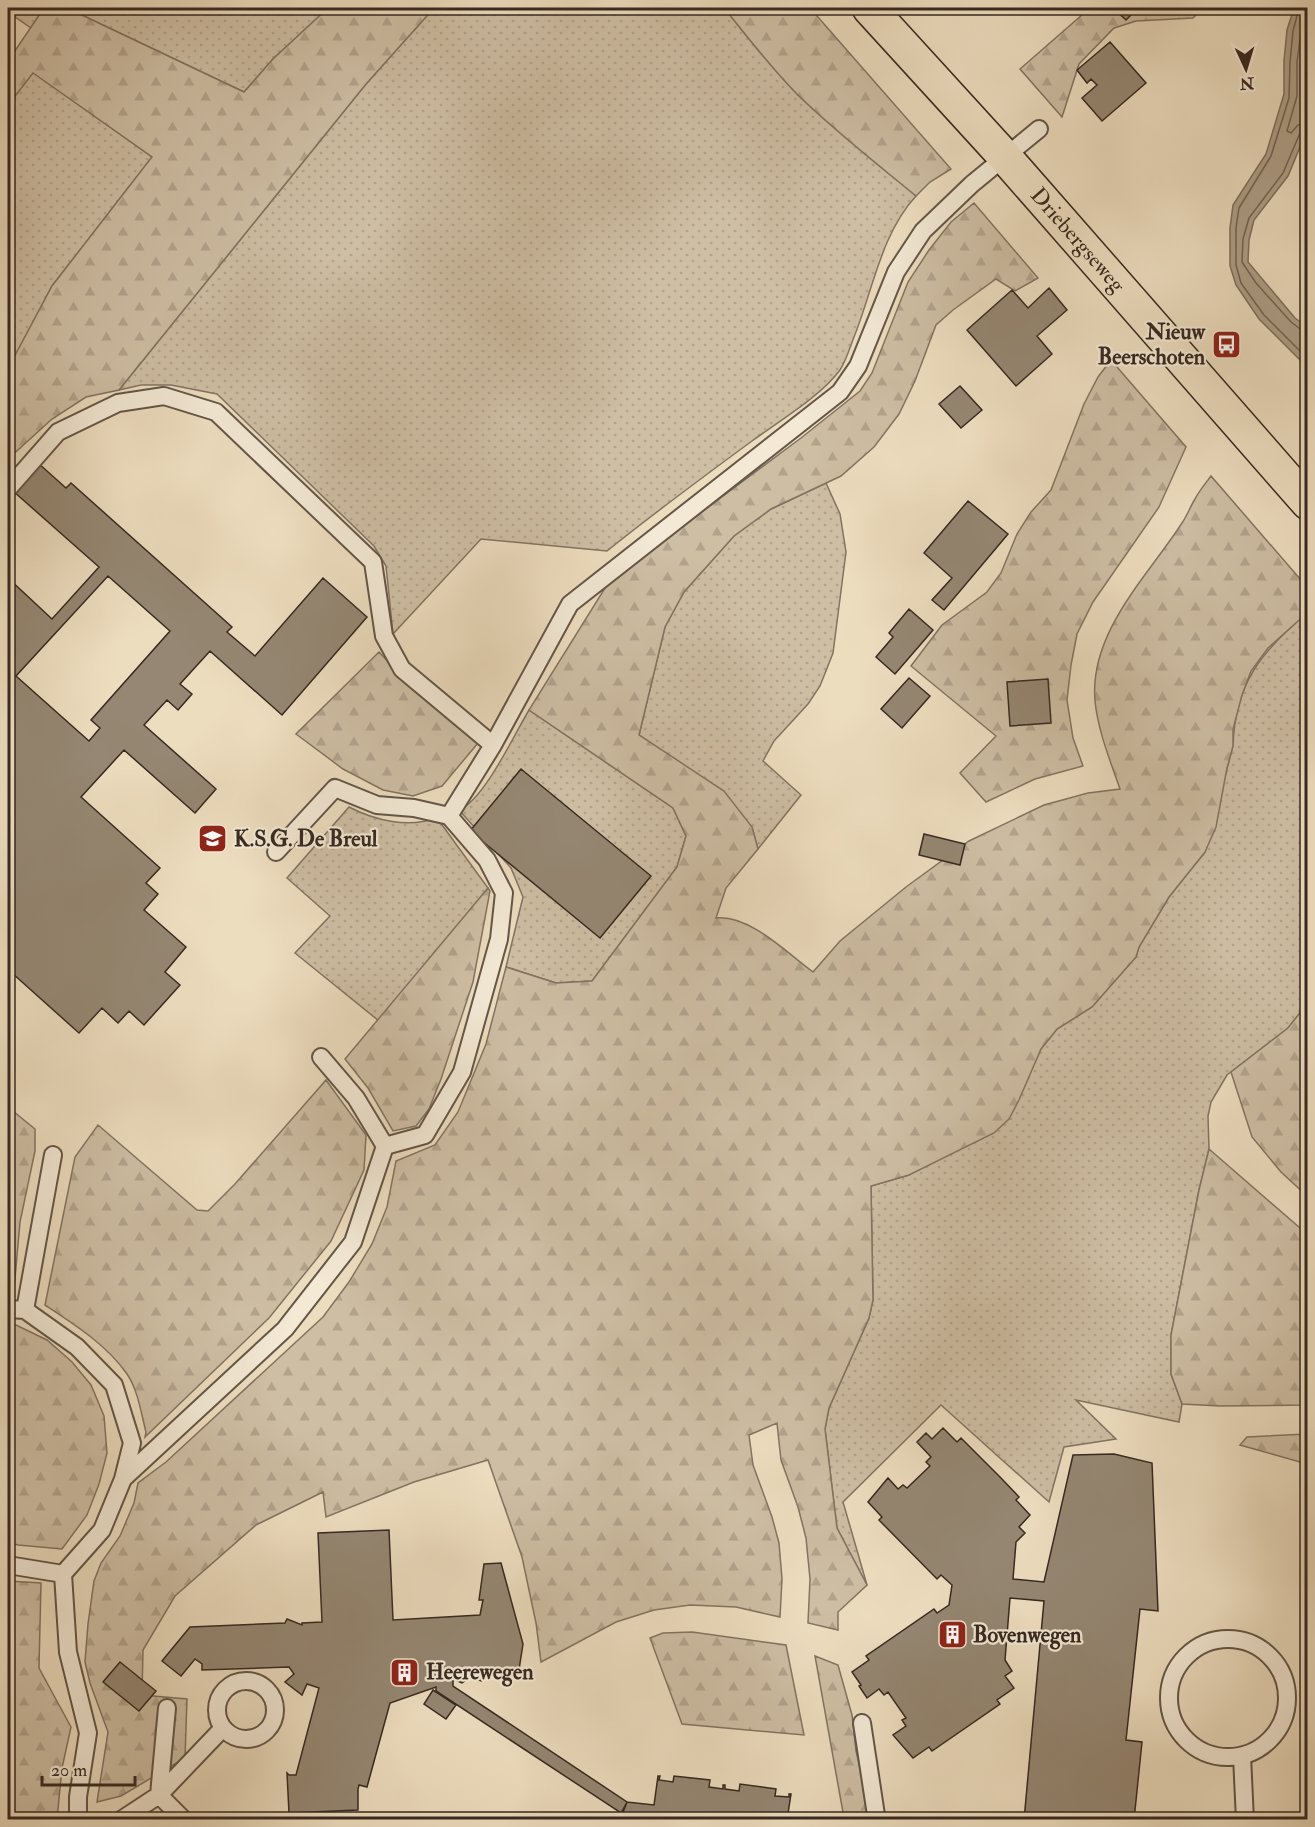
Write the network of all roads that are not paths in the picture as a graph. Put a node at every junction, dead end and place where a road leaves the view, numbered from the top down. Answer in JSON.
{"nodes":[{"id":1,"x":869,"y":8,"type":"edge"},
{"id":2,"x":1039,"y":129,"type":"dead end"},
{"id":3,"x":1005,"y":157,"type":"junction"},
{"id":4,"x":8,"y":489,"type":"edge"},
{"id":5,"x":1308,"y":503,"type":"edge"},
{"id":6,"x":493,"y":745,"type":"junction"},
{"id":7,"x":449,"y":816,"type":"junction"},
{"id":8,"x":276,"y":852,"type":"dead end"},
{"id":9,"x":321,"y":1056,"type":"dead end"},
{"id":10,"x":385,"y":1146,"type":"junction"},
{"id":11,"x":53,"y":1155,"type":"dead end"},
{"id":12,"x":8,"y":1309,"type":"edge"},
{"id":13,"x":25,"y":1310,"type":"junction"},
{"id":14,"x":123,"y":1479,"type":"junction"},
{"id":15,"x":8,"y":1565,"type":"edge"},
{"id":16,"x":63,"y":1574,"type":"junction"},
{"id":17,"x":167,"y":1708,"type":"dead end"},
{"id":18,"x":862,"y":1723,"type":"dead end"},
{"id":19,"x":223,"y":1728,"type":"dead end"},
{"id":20,"x":1242,"y":1756,"type":"junction"},
{"id":21,"x":159,"y":1795,"type":"junction"},
{"id":22,"x":78,"y":1820,"type":"edge"},
{"id":23,"x":121,"y":1820,"type":"edge"},
{"id":24,"x":184,"y":1820,"type":"edge"},
{"id":25,"x":879,"y":1820,"type":"edge"},
{"id":26,"x":1245,"y":1820,"type":"edge"}],
"edges":[{"from":1,"to":3,"type":"main road","name":"Driebergseweg"},
{"from":2,"to":3,"type":"lane"},
{"from":3,"to":5,"type":"main road","name":"Driebergseweg"},
{"from":3,"to":6,"type":"lane"},
{"from":4,"to":6,"type":"lane"},
{"from":6,"to":7,"type":"lane"},
{"from":7,"to":8,"type":"lane"},
{"from":7,"to":10,"type":"lane"},
{"from":9,"to":10,"type":"lane"},
{"from":10,"to":14,"type":"lane"},
{"from":11,"to":13,"type":"lane"},
{"from":12,"to":13,"type":"lane"},
{"from":13,"to":14,"type":"lane"},
{"from":14,"to":16,"type":"lane"},
{"from":15,"to":16,"type":"lane"},
{"from":16,"to":22,"type":"lane"},
{"from":17,"to":21,"type":"lane"},
{"from":18,"to":25,"type":"lane"},
{"from":19,"to":21,"type":"lane"},
{"from":20,"to":20,"type":"lane"},
{"from":20,"to":26,"type":"lane"},
{"from":21,"to":23,"type":"lane"},
{"from":21,"to":24,"type":"lane"}]}
